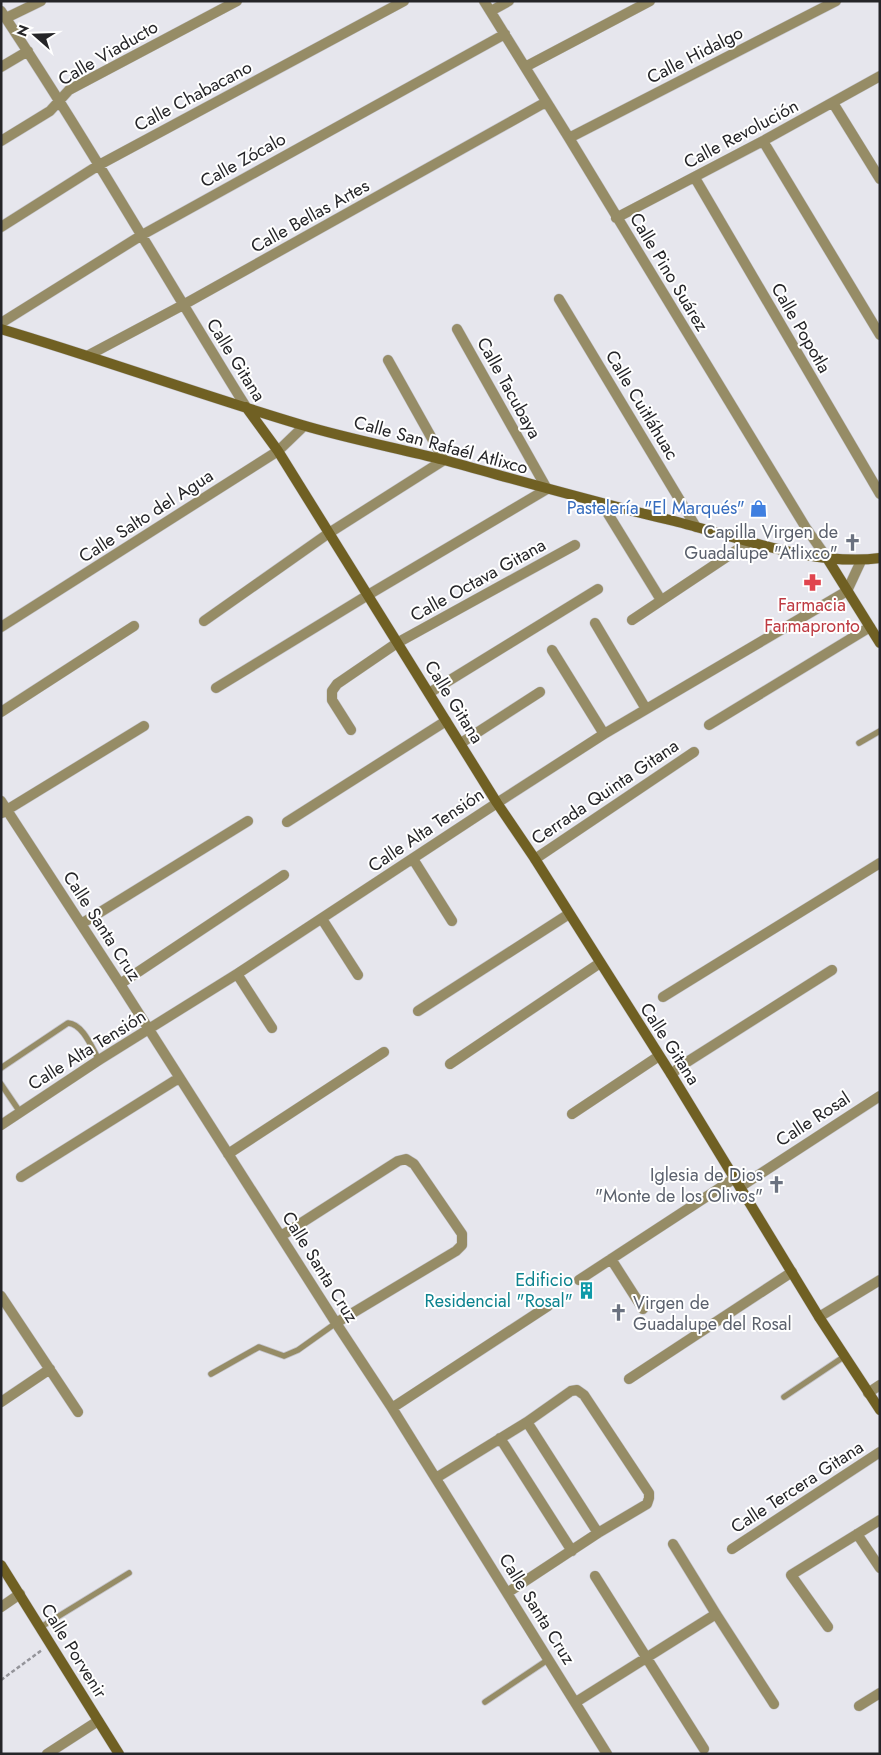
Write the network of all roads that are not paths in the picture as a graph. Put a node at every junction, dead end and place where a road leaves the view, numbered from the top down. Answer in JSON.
{"nodes":[{"id":1,"x":41,"y":1,"type":"edge"},
{"id":2,"x":237,"y":1,"type":"edge"},
{"id":3,"x":404,"y":1,"type":"edge"},
{"id":4,"x":484,"y":1,"type":"edge"},
{"id":5,"x":509,"y":1,"type":"edge"},
{"id":6,"x":650,"y":1,"type":"edge"},
{"id":7,"x":836,"y":1,"type":"edge"},
{"id":8,"x":491,"y":12,"type":"junction"},
{"id":9,"x":4,"y":14,"type":"edge"},
{"id":10,"x":505,"y":34,"type":"junction"},
{"id":11,"x":28,"y":51,"type":"junction"},
{"id":12,"x":1,"y":67,"type":"edge"},
{"id":13,"x":525,"y":67,"type":"junction"},
{"id":14,"x":880,"y":76,"type":"edge"},
{"id":15,"x":58,"y":101,"type":"junction"},
{"id":16,"x":546,"y":102,"type":"junction"},
{"id":17,"x":833,"y":103,"type":"junction"},
{"id":18,"x":569,"y":138,"type":"junction"},
{"id":19,"x":1,"y":141,"type":"edge"},
{"id":20,"x":763,"y":141,"type":"junction"},
{"id":21,"x":99,"y":165,"type":"junction"},
{"id":22,"x":695,"y":178,"type":"junction"},
{"id":23,"x":880,"y":179,"type":"edge"},
{"id":24,"x":616,"y":218,"type":"junction"},
{"id":25,"x":1,"y":227,"type":"edge"},
{"id":26,"x":142,"y":234,"type":"junction"},
{"id":27,"x":559,"y":299,"type":"dead end"},
{"id":28,"x":182,"y":306,"type":"junction"},
{"id":29,"x":1,"y":323,"type":"edge"},
{"id":30,"x":457,"y":329,"type":"dead end"},
{"id":31,"x":1,"y":330,"type":"edge"},
{"id":32,"x":880,"y":335,"type":"edge"},
{"id":33,"x":89,"y":356,"type":"junction"},
{"id":34,"x":388,"y":360,"type":"dead end"},
{"id":35,"x":246,"y":407,"type":"junction"},
{"id":36,"x":304,"y":426,"type":"junction"},
{"id":37,"x":278,"y":451,"type":"junction"},
{"id":38,"x":444,"y":460,"type":"junction"},
{"id":39,"x":547,"y":490,"type":"junction"},
{"id":40,"x":880,"y":494,"type":"edge"},
{"id":41,"x":602,"y":504,"type":"junction"},
{"id":42,"x":696,"y":527,"type":"junction"},
{"id":43,"x":329,"y":533,"type":"junction"},
{"id":44,"x":749,"y":542,"type":"junction"},
{"id":45,"x":575,"y":545,"type":"dead end"},
{"id":46,"x":827,"y":558,"type":"junction"},
{"id":47,"x":880,"y":558,"type":"edge"},
{"id":48,"x":861,"y":561,"type":"junction"},
{"id":49,"x":598,"y":589,"type":"dead end"},
{"id":50,"x":847,"y":591,"type":"junction"},
{"id":51,"x":368,"y":595,"type":"junction"},
{"id":52,"x":661,"y":600,"type":"junction"},
{"id":53,"x":632,"y":620,"type":"dead end"},
{"id":54,"x":204,"y":622,"type":"dead end"},
{"id":55,"x":595,"y":623,"type":"dead end"},
{"id":56,"x":134,"y":626,"type":"dead end"},
{"id":57,"x":1,"y":627,"type":"edge"},
{"id":58,"x":870,"y":628,"type":"junction"},
{"id":59,"x":397,"y":643,"type":"junction"},
{"id":60,"x":880,"y":643,"type":"edge"},
{"id":61,"x":552,"y":650,"type":"dead end"},
{"id":62,"x":216,"y":688,"type":"dead end"},
{"id":63,"x":429,"y":692,"type":"junction"},
{"id":64,"x":540,"y":692,"type":"dead end"},
{"id":65,"x":646,"y":709,"type":"junction"},
{"id":66,"x":1,"y":712,"type":"edge"},
{"id":67,"x":446,"y":722,"type":"junction"},
{"id":68,"x":709,"y":725,"type":"dead end"},
{"id":69,"x":144,"y":726,"type":"dead end"},
{"id":70,"x":351,"y":730,"type":"dead end"},
{"id":71,"x":880,"y":731,"type":"edge"},
{"id":72,"x":604,"y":734,"type":"junction"},
{"id":73,"x":461,"y":743,"type":"junction"},
{"id":74,"x":859,"y":744,"type":"dead end"},
{"id":75,"x":694,"y":752,"type":"dead end"},
{"id":76,"x":497,"y":803,"type":"junction"},
{"id":77,"x":3,"y":808,"type":"edge"},
{"id":78,"x":248,"y":822,"type":"dead end"},
{"id":79,"x":287,"y":822,"type":"dead end"},
{"id":80,"x":413,"y":859,"type":"junction"},
{"id":81,"x":535,"y":859,"type":"junction"},
{"id":82,"x":880,"y":863,"type":"edge"},
{"id":83,"x":284,"y":875,"type":"dead end"},
{"id":84,"x":569,"y":914,"type":"junction"},
{"id":85,"x":322,"y":918,"type":"junction"},
{"id":86,"x":452,"y":920,"type":"dead end"},
{"id":87,"x":81,"y":924,"type":"junction"},
{"id":88,"x":600,"y":963,"type":"junction"},
{"id":89,"x":832,"y":970,"type":"dead end"},
{"id":90,"x":237,"y":974,"type":"junction"},
{"id":91,"x":358,"y":975,"type":"dead end"},
{"id":92,"x":120,"y":984,"type":"junction"},
{"id":93,"x":663,"y":997,"type":"dead end"},
{"id":94,"x":418,"y":1012,"type":"dead end"},
{"id":95,"x":272,"y":1028,"type":"dead end"},
{"id":96,"x":150,"y":1030,"type":"junction"},
{"id":97,"x":384,"y":1052,"type":"dead end"},
{"id":98,"x":659,"y":1056,"type":"junction"},
{"id":99,"x":99,"y":1060,"type":"junction"},
{"id":100,"x":450,"y":1064,"type":"dead end"},
{"id":101,"x":1,"y":1068,"type":"edge"},
{"id":102,"x":671,"y":1074,"type":"junction"},
{"id":103,"x":179,"y":1078,"type":"junction"},
{"id":104,"x":1,"y":1084,"type":"edge"},
{"id":105,"x":880,"y":1096,"type":"edge"},
{"id":106,"x":20,"y":1112,"type":"junction"},
{"id":107,"x":572,"y":1114,"type":"dead end"},
{"id":108,"x":1,"y":1124,"type":"edge"},
{"id":109,"x":228,"y":1154,"type":"junction"},
{"id":110,"x":21,"y":1177,"type":"dead end"},
{"id":111,"x":737,"y":1182,"type":"junction"},
{"id":112,"x":281,"y":1236,"type":"junction"},
{"id":113,"x":611,"y":1259,"type":"junction"},
{"id":114,"x":792,"y":1272,"type":"junction"},
{"id":115,"x":579,"y":1280,"type":"dead end"},
{"id":116,"x":880,"y":1280,"type":"edge"},
{"id":117,"x":1,"y":1296,"type":"edge"},
{"id":118,"x":548,"y":1306,"type":"dead end"},
{"id":119,"x":643,"y":1309,"type":"dead end"},
{"id":120,"x":819,"y":1317,"type":"junction"},
{"id":121,"x":336,"y":1323,"type":"junction"},
{"id":122,"x":845,"y":1356,"type":"junction"},
{"id":123,"x":50,"y":1369,"type":"junction"},
{"id":124,"x":211,"y":1374,"type":"dead end"},
{"id":125,"x":629,"y":1378,"type":"dead end"},
{"id":126,"x":880,"y":1385,"type":"edge"},
{"id":127,"x":868,"y":1393,"type":"junction"},
{"id":128,"x":784,"y":1397,"type":"dead end"},
{"id":129,"x":1,"y":1402,"type":"edge"},
{"id":130,"x":392,"y":1408,"type":"junction"},
{"id":131,"x":880,"y":1410,"type":"edge"},
{"id":132,"x":78,"y":1412,"type":"dead end"},
{"id":133,"x":527,"y":1422,"type":"junction"},
{"id":134,"x":500,"y":1438,"type":"junction"},
{"id":135,"x":880,"y":1452,"type":"edge"},
{"id":136,"x":436,"y":1478,"type":"junction"},
{"id":137,"x":880,"y":1520,"type":"edge"},
{"id":138,"x":598,"y":1533,"type":"junction"},
{"id":139,"x":857,"y":1534,"type":"junction"},
{"id":140,"x":673,"y":1544,"type":"dead end"},
{"id":141,"x":732,"y":1549,"type":"dead end"},
{"id":142,"x":572,"y":1551,"type":"junction"},
{"id":143,"x":1,"y":1565,"type":"edge"},
{"id":144,"x":880,"y":1568,"type":"edge"},
{"id":145,"x":129,"y":1573,"type":"dead end"},
{"id":146,"x":595,"y":1576,"type":"dead end"},
{"id":147,"x":507,"y":1593,"type":"junction"},
{"id":148,"x":20,"y":1594,"type":"junction"},
{"id":149,"x":1,"y":1607,"type":"edge"},
{"id":150,"x":716,"y":1614,"type":"junction"},
{"id":151,"x":41,"y":1627,"type":"junction"},
{"id":152,"x":828,"y":1627,"type":"dead end"},
{"id":153,"x":550,"y":1658,"type":"junction"},
{"id":154,"x":648,"y":1658,"type":"junction"},
{"id":155,"x":880,"y":1693,"type":"edge"},
{"id":156,"x":484,"y":1702,"type":"dead end"},
{"id":157,"x":576,"y":1702,"type":"junction"},
{"id":158,"x":774,"y":1704,"type":"dead end"},
{"id":159,"x":859,"y":1706,"type":"dead end"},
{"id":160,"x":98,"y":1721,"type":"junction"},
{"id":161,"x":704,"y":1750,"type":"dead end"},
{"id":162,"x":47,"y":1754,"type":"edge"},
{"id":163,"x":119,"y":1754,"type":"edge"},
{"id":164,"x":607,"y":1754,"type":"edge"}],
"edges":[{"from":1,"to":9,"type":"street"},
{"from":2,"to":15,"type":"street","name":"Calle Viaducto"},
{"from":3,"to":21,"type":"street","name":"Calle Chabacano"},
{"from":4,"to":8,"type":"street","name":"Calle Pino Suárez"},
{"from":5,"to":8,"type":"street"},
{"from":6,"to":13,"type":"street"},
{"from":7,"to":18,"type":"street","name":"Calle Hidalgo"},
{"from":8,"to":10,"type":"street","name":"Calle Pino Suárez"},
{"from":9,"to":11,"type":"street","name":"Calle Gitana"},
{"from":10,"to":13,"type":"street","name":"Calle Pino Suárez"},
{"from":10,"to":26,"type":"street","name":"Calle Zócalo"},
{"from":11,"to":12,"type":"street"},
{"from":11,"to":15,"type":"street","name":"Calle Gitana"},
{"from":13,"to":16,"type":"street","name":"Calle Pino Suárez"},
{"from":14,"to":17,"type":"street","name":"Calle Revolución"},
{"from":15,"to":19,"type":"street","name":"Calle Viaducto"},
{"from":15,"to":21,"type":"street","name":"Calle Gitana"},
{"from":16,"to":18,"type":"street","name":"Calle Pino Suárez"},
{"from":16,"to":28,"type":"street","name":"Calle Bellas Artes"},
{"from":17,"to":20,"type":"street","name":"Calle Revolución"},
{"from":17,"to":23,"type":"street"},
{"from":18,"to":24,"type":"street","name":"Calle Pino Suárez"},
{"from":20,"to":22,"type":"street","name":"Calle Revolución"},
{"from":20,"to":32,"type":"street"},
{"from":21,"to":25,"type":"street","name":"Calle Chabacano"},
{"from":21,"to":26,"type":"street","name":"Calle Gitana"},
{"from":22,"to":24,"type":"street","name":"Calle Revolución"},
{"from":22,"to":40,"type":"street","name":"Calle Popotla"},
{"from":24,"to":46,"type":"street","name":"Calle Pino Suárez"},
{"from":26,"to":28,"type":"street","name":"Calle Gitana"},
{"from":26,"to":29,"type":"street","name":"Calle Zócalo"},
{"from":27,"to":42,"type":"street","name":"Calle Cuitláhuac"},
{"from":28,"to":33,"type":"street","name":"Calle Bellas Artes"},
{"from":28,"to":35,"type":"street","name":"Calle Gitana"},
{"from":30,"to":39,"type":"street","name":"Calle Tacubaya"},
{"from":31,"to":33,"type":"street","name":"Calle San Rafaél Atlixco"},
{"from":33,"to":35,"type":"street","name":"Calle San Rafaél Atlixco"},
{"from":34,"to":38,"type":"street"},
{"from":35,"to":36,"type":"street","name":"Calle San Rafaél Atlixco"},
{"from":35,"to":37,"type":"street","name":"Calle Gitana"},
{"from":36,"to":37,"type":"street","name":"Calle Salto del Agua"},
{"from":36,"to":38,"type":"street","name":"Calle San Rafaél Atlixco"},
{"from":37,"to":43,"type":"street","name":"Calle Gitana"},
{"from":37,"to":57,"type":"street","name":"Calle Salto del Agua"},
{"from":38,"to":39,"type":"street","name":"Calle San Rafaél Atlixco"},
{"from":38,"to":43,"type":"street"},
{"from":39,"to":41,"type":"street","name":"Calle San Rafaél Atlixco"},
{"from":39,"to":51,"type":"street"},
{"from":41,"to":42,"type":"street","name":"Calle San Rafaél Atlixco"},
{"from":41,"to":52,"type":"street"},
{"from":42,"to":44,"type":"street","name":"Calle San Rafaél Atlixco"},
{"from":43,"to":51,"type":"street","name":"Calle Gitana"},
{"from":43,"to":54,"type":"street"},
{"from":44,"to":46,"type":"street","name":"Calle San Rafaél Atlixco"},
{"from":44,"to":52,"type":"street"},
{"from":45,"to":59,"type":"street","name":"Calle Octava Gitana"},
{"from":46,"to":48,"type":"street","name":"Calle San Rafaél Atlixco"},
{"from":46,"to":50,"type":"street"},
{"from":47,"to":48,"type":"street","name":"Calle San Rafaél Atlixco"},
{"from":48,"to":50,"type":"street"},
{"from":49,"to":63,"type":"street"},
{"from":50,"to":58,"type":"street"},
{"from":50,"to":65,"type":"street","name":"Calle Alta Tensión"},
{"from":51,"to":59,"type":"street","name":"Calle Gitana"},
{"from":51,"to":62,"type":"street"},
{"from":52,"to":53,"type":"street"},
{"from":55,"to":65,"type":"street"},
{"from":56,"to":66,"type":"street"},
{"from":58,"to":60,"type":"street"},
{"from":58,"to":68,"type":"street"},
{"from":59,"to":63,"type":"street","name":"Calle Gitana"},
{"from":59,"to":70,"type":"street","name":"Calle Octava Gitana"},
{"from":61,"to":72,"type":"street"},
{"from":63,"to":67,"type":"street","name":"Calle Gitana"},
{"from":64,"to":73,"type":"street"},
{"from":65,"to":72,"type":"street","name":"Calle Alta Tensión"},
{"from":67,"to":73,"type":"street","name":"Calle Gitana"},
{"from":67,"to":79,"type":"street"},
{"from":69,"to":77,"type":"street"},
{"from":71,"to":74,"type":"lane"},
{"from":72,"to":76,"type":"street","name":"Calle Alta Tensión"},
{"from":73,"to":76,"type":"street","name":"Calle Gitana"},
{"from":75,"to":81,"type":"street","name":"Cerrada Quinta Gitana"},
{"from":76,"to":80,"type":"street","name":"Calle Alta Tensión"},
{"from":76,"to":81,"type":"street","name":"Calle Gitana"},
{"from":77,"to":87,"type":"street","name":"Calle Santa Cruz"},
{"from":78,"to":87,"type":"street"},
{"from":80,"to":85,"type":"street","name":"Calle Alta Tensión"},
{"from":80,"to":86,"type":"street"},
{"from":81,"to":84,"type":"street","name":"Calle Gitana"},
{"from":82,"to":93,"type":"street"},
{"from":83,"to":92,"type":"street"},
{"from":84,"to":88,"type":"street","name":"Calle Gitana"},
{"from":84,"to":94,"type":"street"},
{"from":85,"to":90,"type":"street","name":"Calle Alta Tensión"},
{"from":85,"to":91,"type":"street"},
{"from":87,"to":92,"type":"street","name":"Calle Santa Cruz"},
{"from":88,"to":98,"type":"street","name":"Calle Gitana"},
{"from":88,"to":100,"type":"street"},
{"from":89,"to":102,"type":"street"},
{"from":90,"to":95,"type":"street"},
{"from":90,"to":96,"type":"street","name":"Calle Alta Tensión"},
{"from":92,"to":96,"type":"street","name":"Calle Santa Cruz"},
{"from":96,"to":99,"type":"street","name":"Calle Alta Tensión"},
{"from":96,"to":103,"type":"street","name":"Calle Santa Cruz"},
{"from":97,"to":109,"type":"street"},
{"from":98,"to":102,"type":"street","name":"Calle Gitana"},
{"from":98,"to":107,"type":"street"},
{"from":99,"to":101,"type":"lane"},
{"from":99,"to":106,"type":"street","name":"Calle Alta Tensión"},
{"from":102,"to":111,"type":"street","name":"Calle Gitana"},
{"from":103,"to":109,"type":"street","name":"Calle Santa Cruz"},
{"from":103,"to":110,"type":"street"},
{"from":104,"to":106,"type":"lane"},
{"from":105,"to":111,"type":"street","name":"Calle Rosal"},
{"from":106,"to":108,"type":"street","name":"Calle Alta Tensión"},
{"from":109,"to":112,"type":"street","name":"Calle Santa Cruz"},
{"from":111,"to":113,"type":"street","name":"Calle Rosal"},
{"from":111,"to":114,"type":"street","name":"Calle Gitana"},
{"from":112,"to":121,"type":"street","name":"Calle Santa Cruz"},
{"from":112,"to":121,"type":"street"},
{"from":113,"to":115,"type":"street","name":"Calle Rosal"},
{"from":113,"to":119,"type":"street"},
{"from":114,"to":120,"type":"street","name":"Calle Gitana"},
{"from":114,"to":125,"type":"street"},
{"from":116,"to":120,"type":"street"},
{"from":117,"to":123,"type":"street"},
{"from":118,"to":130,"type":"street"},
{"from":120,"to":122,"type":"street","name":"Calle Gitana"},
{"from":121,"to":124,"type":"lane"},
{"from":121,"to":130,"type":"street","name":"Calle Santa Cruz"},
{"from":122,"to":127,"type":"street","name":"Calle Gitana"},
{"from":122,"to":128,"type":"lane"},
{"from":123,"to":129,"type":"street"},
{"from":123,"to":132,"type":"street"},
{"from":126,"to":127,"type":"street"},
{"from":127,"to":131,"type":"street","name":"Calle Gitana"},
{"from":130,"to":136,"type":"street","name":"Calle Santa Cruz"},
{"from":133,"to":134,"type":"street"},
{"from":133,"to":138,"type":"street"},
{"from":133,"to":138,"type":"street"},
{"from":134,"to":136,"type":"street"},
{"from":134,"to":142,"type":"street"},
{"from":135,"to":141,"type":"street","name":"Calle Tercera Gitana"},
{"from":136,"to":147,"type":"street","name":"Calle Santa Cruz"},
{"from":137,"to":139,"type":"street"},
{"from":138,"to":142,"type":"street"},
{"from":139,"to":144,"type":"street"},
{"from":139,"to":152,"type":"street"},
{"from":140,"to":150,"type":"street"},
{"from":142,"to":147,"type":"street"},
{"from":143,"to":148,"type":"street","name":"Calle Porvenir"},
{"from":145,"to":151,"type":"lane"},
{"from":146,"to":154,"type":"street"},
{"from":147,"to":153,"type":"street","name":"Calle Santa Cruz"},
{"from":148,"to":149,"type":"street"},
{"from":148,"to":151,"type":"street","name":"Calle Porvenir"},
{"from":150,"to":154,"type":"street"},
{"from":150,"to":158,"type":"street"},
{"from":151,"to":160,"type":"street","name":"Calle Porvenir"},
{"from":153,"to":156,"type":"lane"},
{"from":153,"to":157,"type":"street","name":"Calle Santa Cruz"},
{"from":154,"to":157,"type":"street"},
{"from":154,"to":161,"type":"street"},
{"from":155,"to":159,"type":"street"},
{"from":157,"to":164,"type":"street","name":"Calle Santa Cruz"},
{"from":160,"to":162,"type":"street"},
{"from":160,"to":163,"type":"street","name":"Calle Porvenir"}]}
